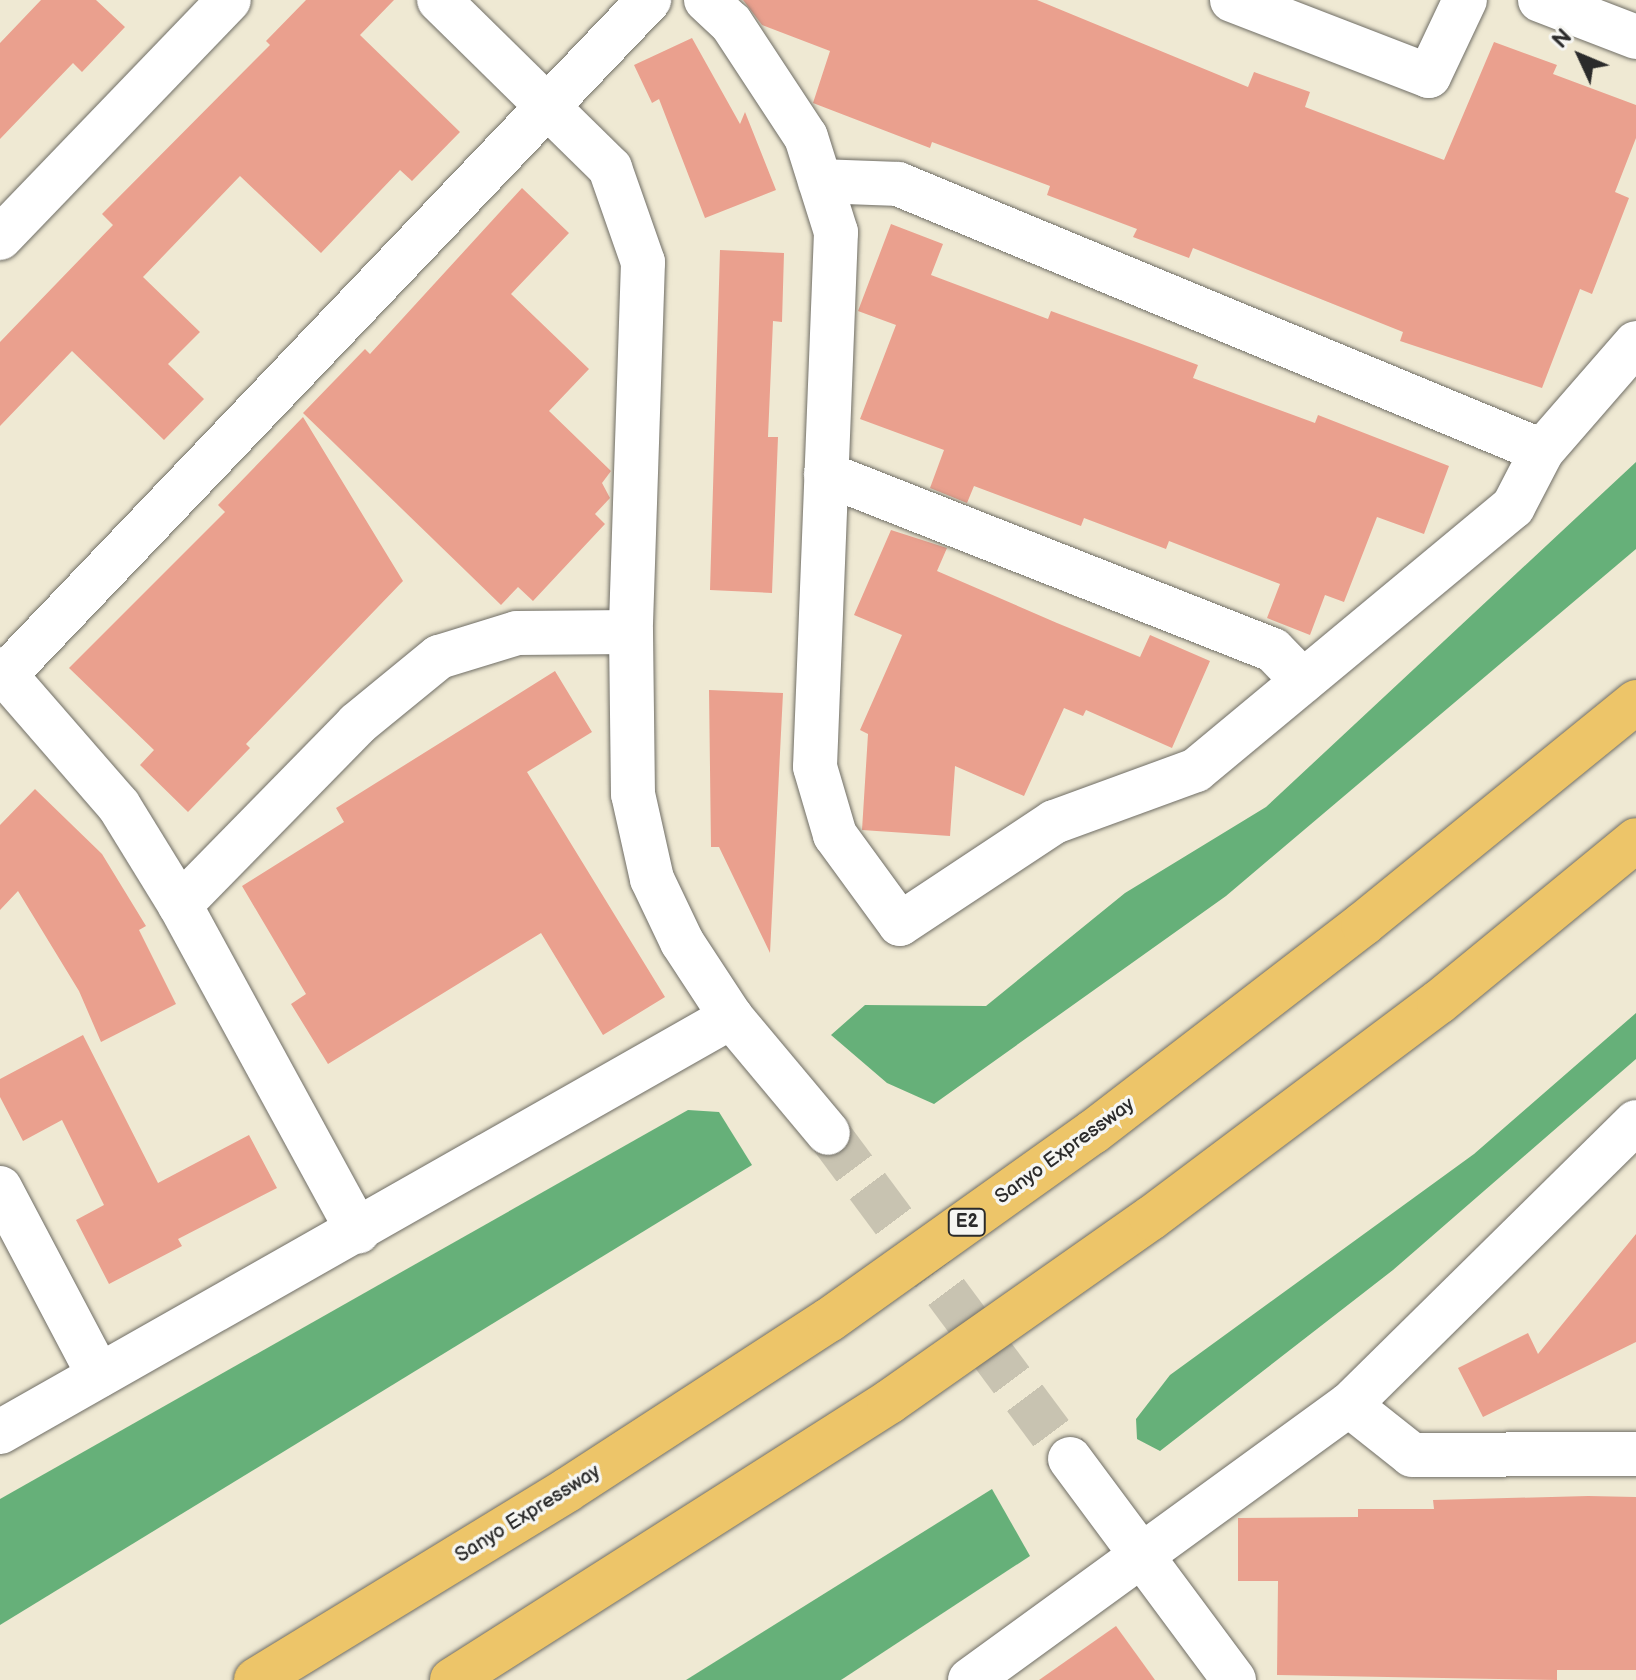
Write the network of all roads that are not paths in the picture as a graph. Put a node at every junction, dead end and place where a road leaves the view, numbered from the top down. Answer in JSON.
{"nodes":[{"id":1,"x":229,"y":0,"type":"edge"},
{"id":2,"x":439,"y":0,"type":"edge"},
{"id":3,"x":649,"y":0,"type":"edge"},
{"id":4,"x":706,"y":0,"type":"edge"},
{"id":5,"x":1232,"y":0,"type":"edge"},
{"id":6,"x":1465,"y":0,"type":"edge"},
{"id":7,"x":1540,"y":0,"type":"edge"},
{"id":8,"x":1636,"y":37,"type":"edge"},
{"id":9,"x":549,"y":102,"type":"junction"},
{"id":10,"x":820,"y":181,"type":"junction"},
{"id":11,"x":0,"y":238,"type":"edge"},
{"id":12,"x":1636,"y":343,"type":"edge"},
{"id":13,"x":1542,"y":451,"type":"junction"},
{"id":14,"x":826,"y":474,"type":"junction"},
{"id":15,"x":631,"y":632,"type":"junction"},
{"id":16,"x":3,"y":672,"type":"edge"},
{"id":17,"x":1303,"y":681,"type":"junction"},
{"id":18,"x":1636,"y":702,"type":"edge"},
{"id":19,"x":1636,"y":840,"type":"edge"},
{"id":20,"x":180,"y":905,"type":"junction"},
{"id":21,"x":731,"y":1017,"type":"junction"},
{"id":22,"x":1636,"y":1122,"type":"edge"},
{"id":23,"x":828,"y":1133,"type":"tunnel mouth"},
{"id":24,"x":0,"y":1188,"type":"edge"},
{"id":25,"x":358,"y":1232,"type":"junction"},
{"id":26,"x":99,"y":1376,"type":"junction"},
{"id":27,"x":1349,"y":1405,"type":"junction"},
{"id":28,"x":0,"y":1432,"type":"edge"},
{"id":29,"x":1636,"y":1454,"type":"edge"},
{"id":30,"x":1070,"y":1459,"type":"tunnel mouth"},
{"id":31,"x":1140,"y":1557,"type":"junction"},
{"id":32,"x":256,"y":1680,"type":"edge"},
{"id":33,"x":452,"y":1680,"type":"edge"},
{"id":34,"x":970,"y":1680,"type":"edge"},
{"id":35,"x":1234,"y":1680,"type":"edge"}],
"edges":[{"from":1,"to":11,"type":"street"},
{"from":2,"to":9,"type":"street"},
{"from":3,"to":9,"type":"street"},
{"from":4,"to":10,"type":"street"},
{"from":5,"to":6,"type":"street"},
{"from":7,"to":8,"type":"street"},
{"from":9,"to":15,"type":"street"},
{"from":9,"to":16,"type":"street"},
{"from":10,"to":13,"type":"street"},
{"from":10,"to":14,"type":"street"},
{"from":12,"to":13,"type":"street"},
{"from":13,"to":17,"type":"street"},
{"from":14,"to":17,"type":"street"},
{"from":14,"to":17,"type":"street"},
{"from":15,"to":20,"type":"street"},
{"from":15,"to":21,"type":"street"},
{"from":16,"to":20,"type":"street"},
{"from":18,"to":32,"type":"highway","name":"Sanyo Expressway","number":"E2"},
{"from":19,"to":33,"type":"highway"},
{"from":20,"to":25,"type":"street"},
{"from":21,"to":23,"type":"street"},
{"from":21,"to":25,"type":"street"},
{"from":22,"to":27,"type":"street"},
{"from":24,"to":26,"type":"street"},
{"from":25,"to":26,"type":"street"},
{"from":26,"to":28,"type":"street"},
{"from":27,"to":29,"type":"street"},
{"from":27,"to":31,"type":"street"},
{"from":30,"to":31,"type":"street"},
{"from":31,"to":34,"type":"street"},
{"from":31,"to":35,"type":"street"}]}
